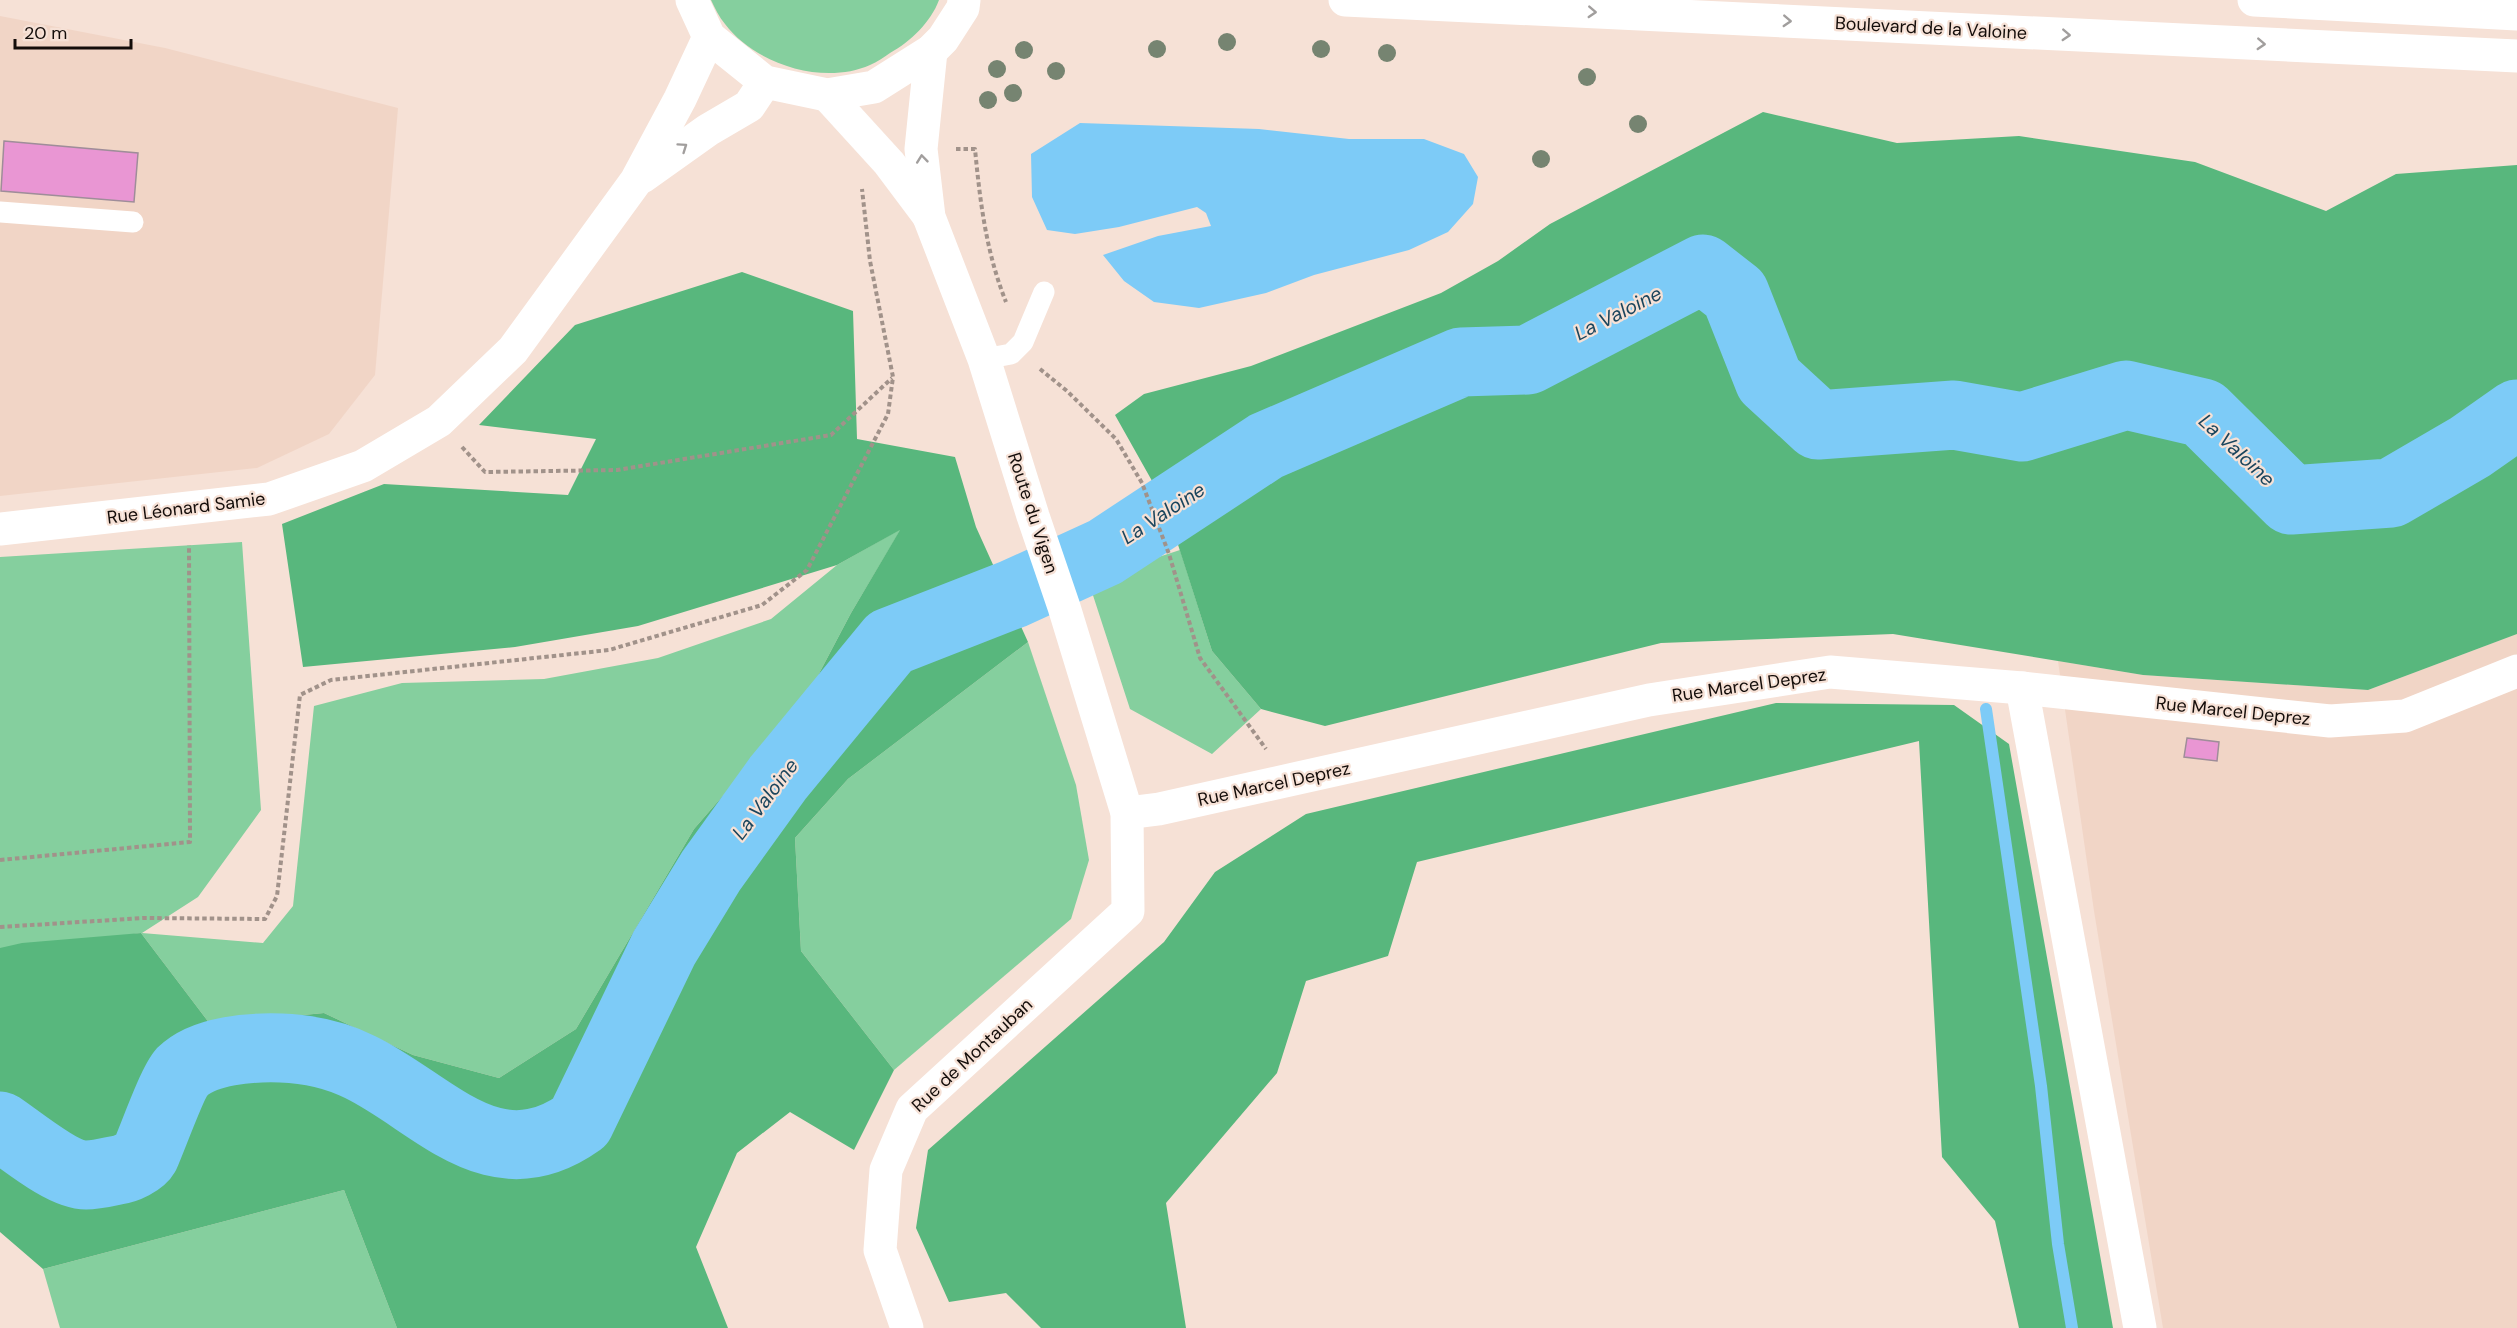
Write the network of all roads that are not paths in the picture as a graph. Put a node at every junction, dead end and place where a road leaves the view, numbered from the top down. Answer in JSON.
{"nodes":[{"id":1,"x":692,"y":0,"type":"edge"},
{"id":2,"x":1345,"y":0,"type":"edge"},
{"id":3,"x":2253,"y":0,"type":"edge"},
{"id":4,"x":972,"y":2,"type":"edge"},
{"id":5,"x":2517,"y":14,"type":"edge"},
{"id":6,"x":709,"y":37,"type":"junction"},
{"id":7,"x":931,"y":51,"type":"junction"},
{"id":8,"x":2517,"y":56,"type":"edge"},
{"id":9,"x":765,"y":82,"type":"junction"},
{"id":10,"x":827,"y":95,"type":"junction"},
{"id":11,"x":636,"y":181,"type":"junction"},
{"id":12,"x":0,"y":212,"type":"edge"},
{"id":13,"x":929,"y":217,"type":"junction"},
{"id":14,"x":133,"y":222,"type":"dead end"},
{"id":15,"x":1044,"y":292,"type":"dead end"},
{"id":16,"x":984,"y":359,"type":"junction"},
{"id":17,"x":2,"y":526,"type":"edge"},
{"id":18,"x":2517,"y":671,"type":"edge"},
{"id":19,"x":2022,"y":688,"type":"junction"},
{"id":20,"x":1127,"y":813,"type":"junction"},
{"id":21,"x":907,"y":1328,"type":"edge"},
{"id":22,"x":2140,"y":1328,"type":"edge"}],
"edges":[{"from":1,"to":6,"type":"street"},
{"from":2,"to":8,"type":"street","name":"Boulevard de la Valoine","one_way":true},
{"from":3,"to":5,"type":"street"},
{"from":4,"to":7,"type":"street"},
{"from":6,"to":9,"type":"street"},
{"from":6,"to":11,"type":"street"},
{"from":7,"to":10,"type":"street"},
{"from":13,"to":7,"type":"street","name":"Route du Vigen","one_way":true},
{"from":9,"to":10,"type":"street"},
{"from":11,"to":9,"type":"street","one_way":true},
{"from":10,"to":13,"type":"street","name":"Route du Vigen"},
{"from":11,"to":17,"type":"street","name":"Rue Léonard Samie"},
{"from":12,"to":14,"type":"lane"},
{"from":13,"to":16,"type":"street","name":"Route du Vigen"},
{"from":15,"to":16,"type":"lane"},
{"from":16,"to":20,"type":"street","name":"Route du Vigen"},
{"from":18,"to":19,"type":"street","name":"Rue Marcel Deprez"},
{"from":19,"to":20,"type":"street","name":"Rue Marcel Deprez"},
{"from":19,"to":22,"type":"street"},
{"from":20,"to":21,"type":"street","name":"Rue de Montauban"}]}
